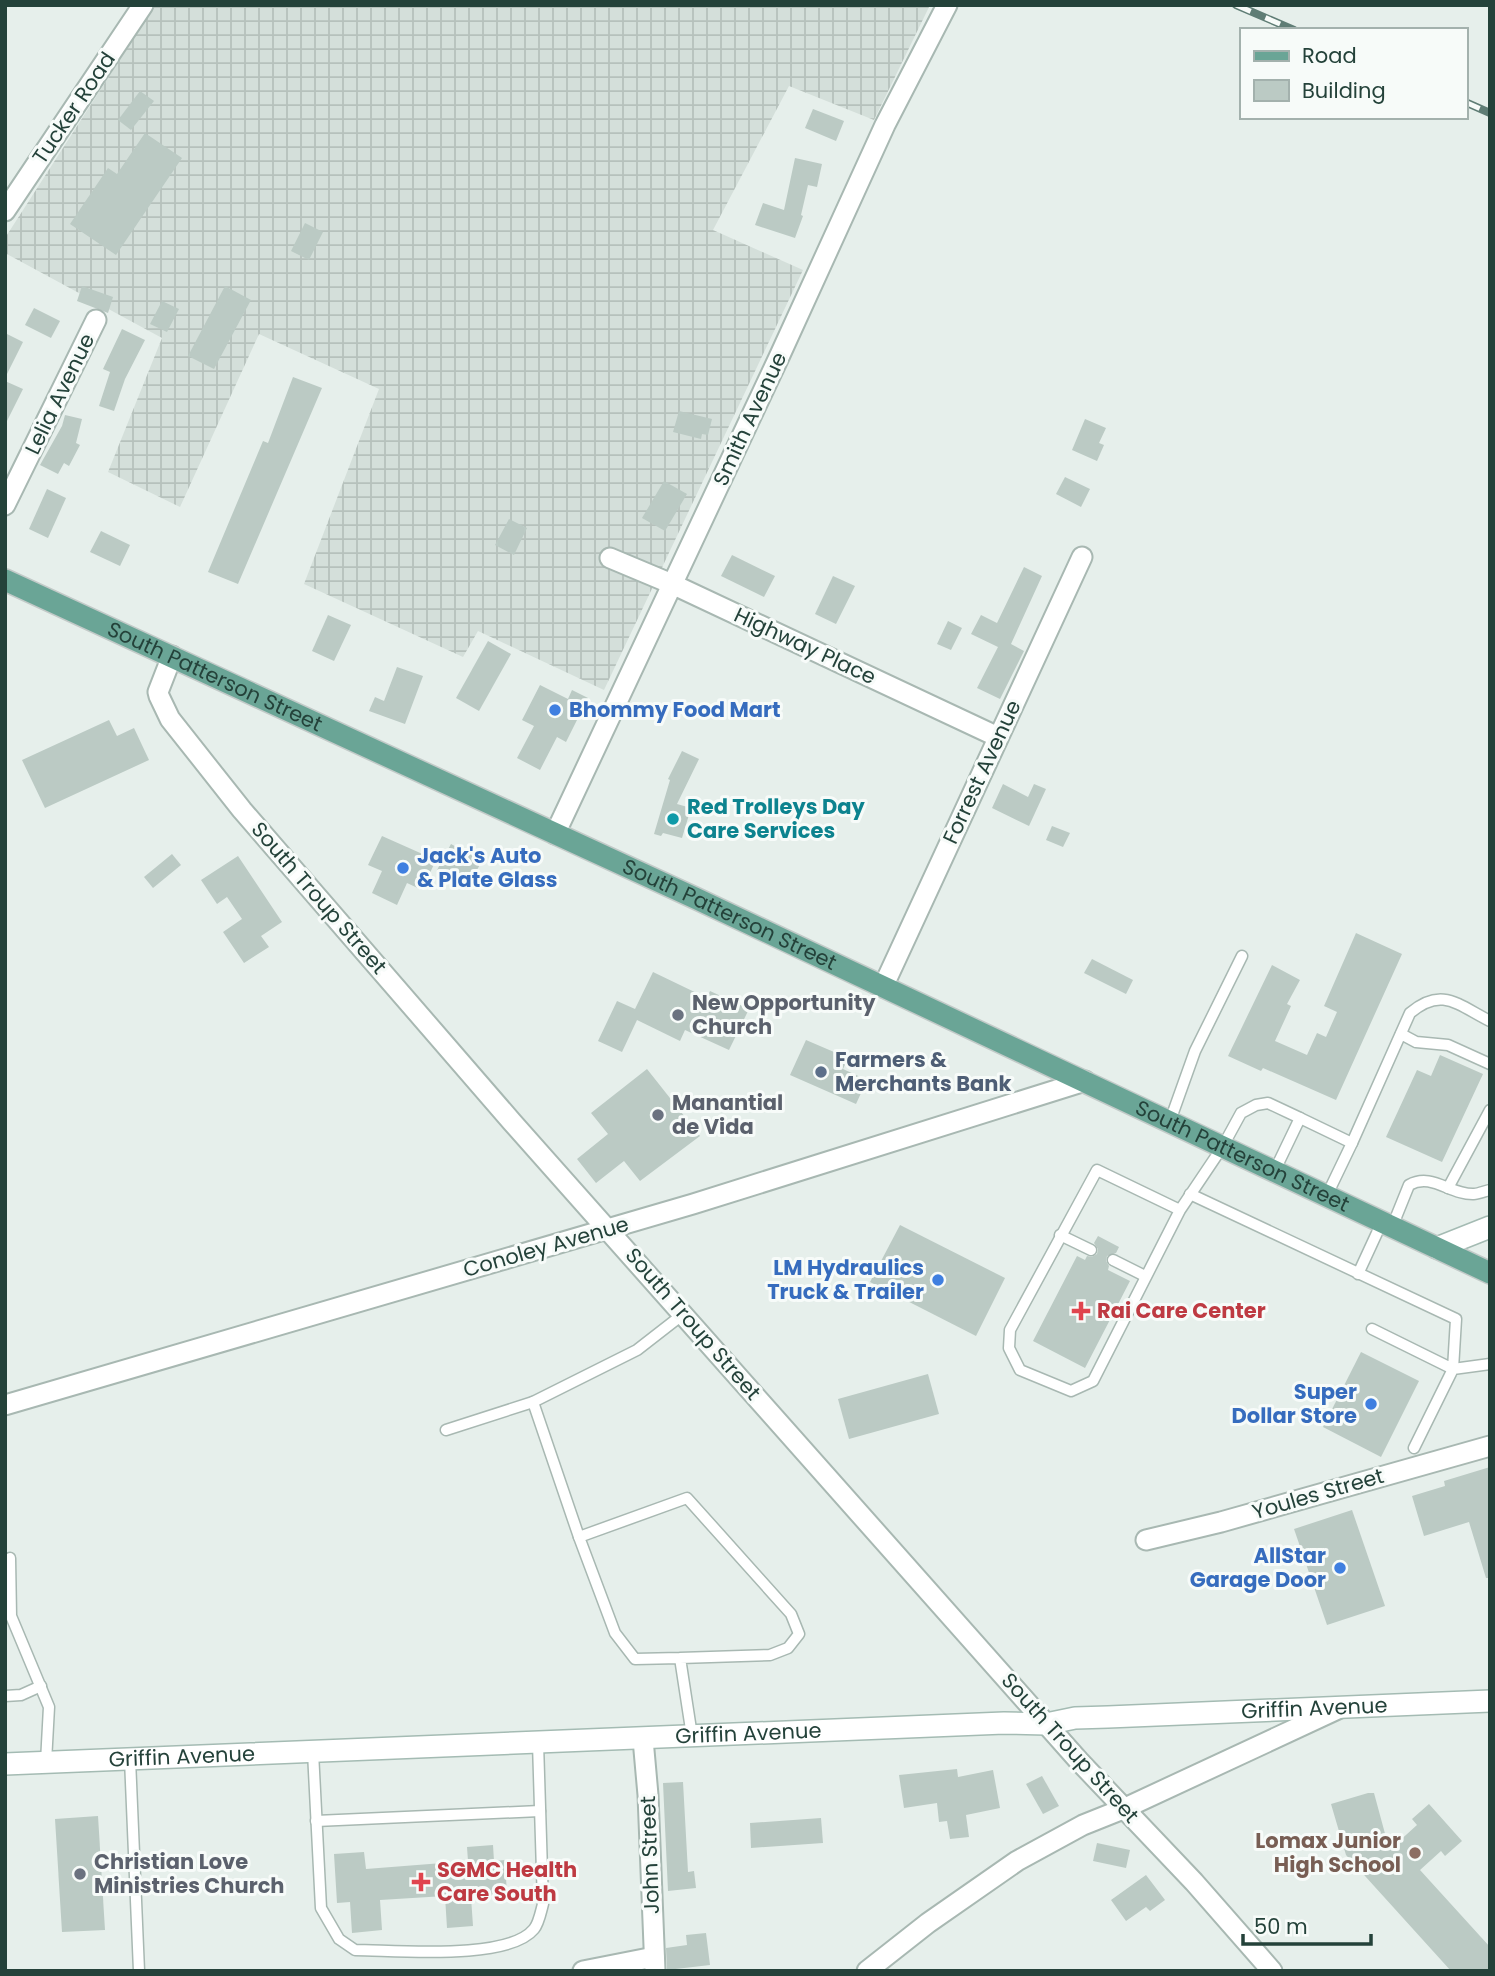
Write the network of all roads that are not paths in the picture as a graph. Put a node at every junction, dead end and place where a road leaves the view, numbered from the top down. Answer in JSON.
{"nodes":[{"id":1,"x":143,"y":5,"type":"edge"},
{"id":2,"x":947,"y":5,"type":"edge"},
{"id":3,"x":5,"y":211,"type":"edge"},
{"id":4,"x":96,"y":320,"type":"dead end"},
{"id":5,"x":5,"y":505,"type":"edge"},
{"id":6,"x":1083,"y":556,"type":"dead end"},
{"id":7,"x":610,"y":558,"type":"dead end"},
{"id":8,"x":5,"y":580,"type":"edge"},
{"id":9,"x":672,"y":584,"type":"junction"},
{"id":10,"x":172,"y":656,"type":"junction"},
{"id":11,"x":998,"y":737,"type":"junction"},
{"id":12,"x":555,"y":834,"type":"junction"},
{"id":13,"x":1242,"y":956,"type":"dead end"},
{"id":14,"x":883,"y":987,"type":"junction"},
{"id":15,"x":1490,"y":1021,"type":"edge"},
{"id":16,"x":1401,"y":1034,"type":"junction"},
{"id":17,"x":1490,"y":1064,"type":"edge"},
{"id":18,"x":1084,"y":1081,"type":"junction"},
{"id":19,"x":1490,"y":1110,"type":"edge"},
{"id":20,"x":1300,"y":1118,"type":"junction"},
{"id":21,"x":1170,"y":1121,"type":"junction"},
{"id":22,"x":1352,"y":1143,"type":"junction"},
{"id":23,"x":1223,"y":1146,"type":"junction"},
{"id":24,"x":1275,"y":1170,"type":"junction"},
{"id":25,"x":1448,"y":1188,"type":"junction"},
{"id":26,"x":1490,"y":1190,"type":"edge"},
{"id":27,"x":1190,"y":1194,"type":"junction"},
{"id":28,"x":1327,"y":1195,"type":"junction"},
{"id":29,"x":1180,"y":1210,"type":"junction"},
{"id":30,"x":1387,"y":1224,"type":"junction"},
{"id":31,"x":1490,"y":1227,"type":"edge"},
{"id":32,"x":607,"y":1228,"type":"junction"},
{"id":33,"x":1060,"y":1235,"type":"junction"},
{"id":34,"x":1437,"y":1248,"type":"junction"},
{"id":35,"x":1091,"y":1250,"type":"dead end"},
{"id":36,"x":1113,"y":1260,"type":"dead end"},
{"id":37,"x":1490,"y":1273,"type":"edge"},
{"id":38,"x":1358,"y":1274,"type":"junction"},
{"id":39,"x":1145,"y":1276,"type":"junction"},
{"id":40,"x":682,"y":1315,"type":"junction"},
{"id":41,"x":1372,"y":1329,"type":"dead end"},
{"id":42,"x":1490,"y":1364,"type":"edge"},
{"id":43,"x":1452,"y":1369,"type":"junction"},
{"id":44,"x":533,"y":1402,"type":"junction"},
{"id":45,"x":5,"y":1405,"type":"edge"},
{"id":46,"x":446,"y":1430,"type":"dead end"},
{"id":47,"x":1490,"y":1446,"type":"edge"},
{"id":48,"x":1414,"y":1448,"type":"dead end"},
{"id":49,"x":579,"y":1537,"type":"junction"},
{"id":50,"x":1146,"y":1540,"type":"dead end"},
{"id":51,"x":10,"y":1558,"type":"dead end"},
{"id":52,"x":680,"y":1658,"type":"junction"},
{"id":53,"x":41,"y":1686,"type":"junction"},
{"id":54,"x":5,"y":1696,"type":"edge"},
{"id":55,"x":1490,"y":1701,"type":"edge"},
{"id":56,"x":1341,"y":1707,"type":"junction"},
{"id":57,"x":1046,"y":1724,"type":"junction"},
{"id":58,"x":692,"y":1737,"type":"junction"},
{"id":59,"x":643,"y":1739,"type":"junction"},
{"id":60,"x":538,"y":1744,"type":"junction"},
{"id":61,"x":313,"y":1752,"type":"junction"},
{"id":62,"x":130,"y":1759,"type":"junction"},
{"id":63,"x":46,"y":1763,"type":"junction"},
{"id":64,"x":5,"y":1764,"type":"edge"},
{"id":65,"x":1123,"y":1809,"type":"junction"},
{"id":66,"x":540,"y":1811,"type":"junction"},
{"id":67,"x":316,"y":1821,"type":"junction"},
{"id":68,"x":654,"y":1964,"type":"edge"},
{"id":69,"x":138,"y":1971,"type":"edge"},
{"id":70,"x":583,"y":1971,"type":"edge"},
{"id":71,"x":867,"y":1971,"type":"edge"},
{"id":72,"x":1272,"y":1971,"type":"edge"}],
"edges":[{"from":1,"to":3,"type":"street","name":"Tucker Road"},
{"from":2,"to":9,"type":"street","name":"Smith Avenue"},
{"from":4,"to":5,"type":"street","name":"Lelia Avenue"},
{"from":6,"to":11,"type":"street","name":"Forrest Avenue"},
{"from":7,"to":9,"type":"street","name":"Highway Place"},
{"from":8,"to":10,"type":"main road","name":"South Patterson Street"},
{"from":9,"to":11,"type":"street","name":"Highway Place"},
{"from":9,"to":12,"type":"street","name":"Smith Avenue"},
{"from":10,"to":12,"type":"main road","name":"South Patterson Street"},
{"from":10,"to":32,"type":"street","name":"South Troup Street"},
{"from":11,"to":14,"type":"street","name":"Forrest Avenue"},
{"from":12,"to":14,"type":"main road","name":"South Patterson Street"},
{"from":13,"to":21,"type":"lane"},
{"from":14,"to":18,"type":"main road","name":"South Patterson Street"},
{"from":15,"to":16,"type":"lane"},
{"from":16,"to":17,"type":"lane"},
{"from":16,"to":22,"type":"lane"},
{"from":18,"to":21,"type":"main road","name":"South Patterson Street"},
{"from":18,"to":32,"type":"street","name":"Conoley Avenue"},
{"from":19,"to":25,"type":"lane"},
{"from":20,"to":22,"type":"lane"},
{"from":20,"to":23,"type":"lane"},
{"from":20,"to":24,"type":"lane"},
{"from":21,"to":23,"type":"main road","name":"South Patterson Street"},
{"from":22,"to":28,"type":"lane"},
{"from":23,"to":24,"type":"main road","name":"South Patterson Street"},
{"from":23,"to":27,"type":"lane"},
{"from":24,"to":28,"type":"main road","name":"South Patterson Street"},
{"from":25,"to":26,"type":"lane"},
{"from":25,"to":30,"type":"lane"},
{"from":27,"to":29,"type":"lane"},
{"from":27,"to":38,"type":"lane"},
{"from":28,"to":30,"type":"main road","name":"South Patterson Street"},
{"from":29,"to":33,"type":"lane"},
{"from":29,"to":39,"type":"lane"},
{"from":30,"to":34,"type":"main road","name":"South Patterson Street"},
{"from":30,"to":38,"type":"lane"},
{"from":31,"to":34,"type":"main road"},
{"from":32,"to":40,"type":"street","name":"South Troup Street"},
{"from":32,"to":45,"type":"street","name":"Conoley Avenue"},
{"from":33,"to":35,"type":"lane"},
{"from":33,"to":39,"type":"lane"},
{"from":34,"to":37,"type":"main road","name":"South Patterson Street"},
{"from":36,"to":39,"type":"lane"},
{"from":38,"to":43,"type":"lane"},
{"from":40,"to":44,"type":"lane"},
{"from":40,"to":57,"type":"street","name":"South Troup Street"},
{"from":41,"to":43,"type":"lane"},
{"from":42,"to":43,"type":"lane"},
{"from":43,"to":48,"type":"lane"},
{"from":44,"to":46,"type":"lane"},
{"from":44,"to":49,"type":"lane"},
{"from":47,"to":50,"type":"street","name":"Youles Street"},
{"from":49,"to":52,"type":"lane"},
{"from":49,"to":52,"type":"lane"},
{"from":51,"to":53,"type":"lane"},
{"from":52,"to":58,"type":"lane"},
{"from":53,"to":54,"type":"lane"},
{"from":53,"to":63,"type":"lane"},
{"from":55,"to":56,"type":"main road","name":"Griffin Avenue"},
{"from":56,"to":57,"type":"main road","name":"Griffin Avenue"},
{"from":56,"to":65,"type":"street"},
{"from":57,"to":58,"type":"main road","name":"Griffin Avenue"},
{"from":57,"to":65,"type":"street","name":"South Troup Street"},
{"from":58,"to":59,"type":"main road","name":"Griffin Avenue"},
{"from":59,"to":60,"type":"main road","name":"Griffin Avenue"},
{"from":59,"to":68,"type":"street","name":"John Street"},
{"from":60,"to":61,"type":"main road","name":"Griffin Avenue"},
{"from":60,"to":66,"type":"lane"},
{"from":61,"to":62,"type":"main road","name":"Griffin Avenue"},
{"from":61,"to":67,"type":"lane"},
{"from":62,"to":63,"type":"main road","name":"Griffin Avenue"},
{"from":62,"to":69,"type":"lane"},
{"from":63,"to":64,"type":"main road","name":"Griffin Avenue"},
{"from":65,"to":71,"type":"street"},
{"from":65,"to":72,"type":"street","name":"South Troup Street"},
{"from":66,"to":67,"type":"lane"},
{"from":66,"to":67,"type":"lane"},
{"from":68,"to":70,"type":"street"}]}
